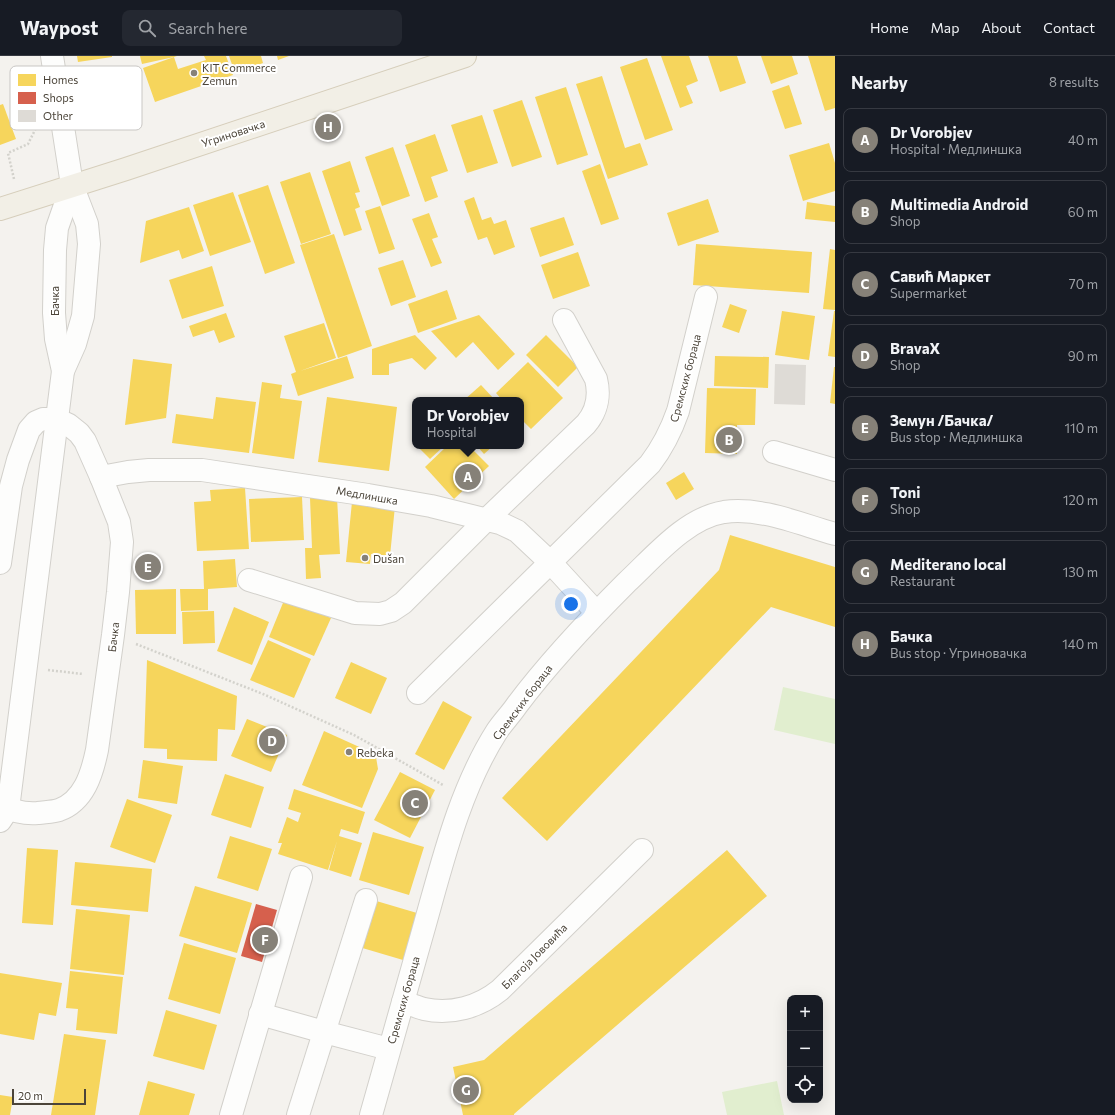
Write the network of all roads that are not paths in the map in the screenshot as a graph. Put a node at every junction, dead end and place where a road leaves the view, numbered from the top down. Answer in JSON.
{"nodes":[{"id":1,"x":52,"y":56,"type":"edge"},
{"id":2,"x":465,"y":56,"type":"edge"},
{"id":3,"x":54,"y":66,"type":"edge"},
{"id":4,"x":63,"y":130,"type":"edge"},
{"id":5,"x":72,"y":186,"type":"junction"},
{"id":6,"x":0,"y":209,"type":"edge"},
{"id":7,"x":706,"y":297,"type":"dead end"},
{"id":8,"x":564,"y":320,"type":"dead end"},
{"id":9,"x":63,"y":371,"type":"junction"},
{"id":10,"x":56,"y":419,"type":"junction"},
{"id":11,"x":774,"y":452,"type":"dead end"},
{"id":12,"x":835,"y":470,"type":"edge"},
{"id":13,"x":101,"y":477,"type":"junction"},
{"id":14,"x":486,"y":520,"type":"junction"},
{"id":15,"x":835,"y":534,"type":"edge"},
{"id":16,"x":0,"y":563,"type":"edge"},
{"id":17,"x":550,"y":563,"type":"junction"},
{"id":18,"x":249,"y":580,"type":"dead end"},
{"id":19,"x":596,"y":612,"type":"junction"},
{"id":20,"x":418,"y":693,"type":"dead end"},
{"id":21,"x":2,"y":811,"type":"edge"},
{"id":22,"x":642,"y":850,"type":"dead end"},
{"id":23,"x":301,"y":877,"type":"dead end"},
{"id":24,"x":366,"y":900,"type":"dead end"},
{"id":25,"x":403,"y":1002,"type":"junction"},
{"id":26,"x":260,"y":1014,"type":"junction"},
{"id":27,"x":324,"y":1032,"type":"junction"},
{"id":28,"x":389,"y":1049,"type":"junction"},
{"id":29,"x":231,"y":1115,"type":"edge"},
{"id":30,"x":298,"y":1115,"type":"edge"},
{"id":31,"x":371,"y":1115,"type":"edge"}],
"edges":[{"from":1,"to":3,"type":"street"},
{"from":2,"to":5,"type":"main road","name":"Угриновачка"},
{"from":4,"to":5,"type":"street"},
{"from":5,"to":6,"type":"main road","name":"Угриновачка"},
{"from":5,"to":9,"type":"street","name":"Бачка"},
{"from":5,"to":9,"type":"street","name":"Бачка"},
{"from":7,"to":17,"type":"street","name":"Сремских бораца"},
{"from":8,"to":14,"type":"street"},
{"from":9,"to":10,"type":"street","name":"Бачка"},
{"from":10,"to":13,"type":"street","name":"Бачка"},
{"from":10,"to":16,"type":"street"},
{"from":10,"to":21,"type":"street","name":"Бачка"},
{"from":11,"to":12,"type":"street"},
{"from":13,"to":14,"type":"street","name":"Медлиншка"},
{"from":13,"to":21,"type":"street","name":"Бачка"},
{"from":14,"to":17,"type":"street","name":"Медлиншка"},
{"from":14,"to":18,"type":"street"},
{"from":15,"to":19,"type":"street","name":"Сремских бораца"},
{"from":17,"to":19,"type":"street","name":"Медлиншка"},
{"from":17,"to":20,"type":"street","name":"Сремских бораца"},
{"from":19,"to":25,"type":"street","name":"Сремских бораца"},
{"from":22,"to":25,"type":"street","name":"Благоја Јововића"},
{"from":23,"to":26,"type":"street"},
{"from":24,"to":27,"type":"street"},
{"from":25,"to":28,"type":"street","name":"Сремских бораца"},
{"from":26,"to":27,"type":"street"},
{"from":26,"to":29,"type":"street"},
{"from":27,"to":28,"type":"street"},
{"from":27,"to":30,"type":"street"},
{"from":28,"to":31,"type":"street","name":"Сремских бораца"}]}
